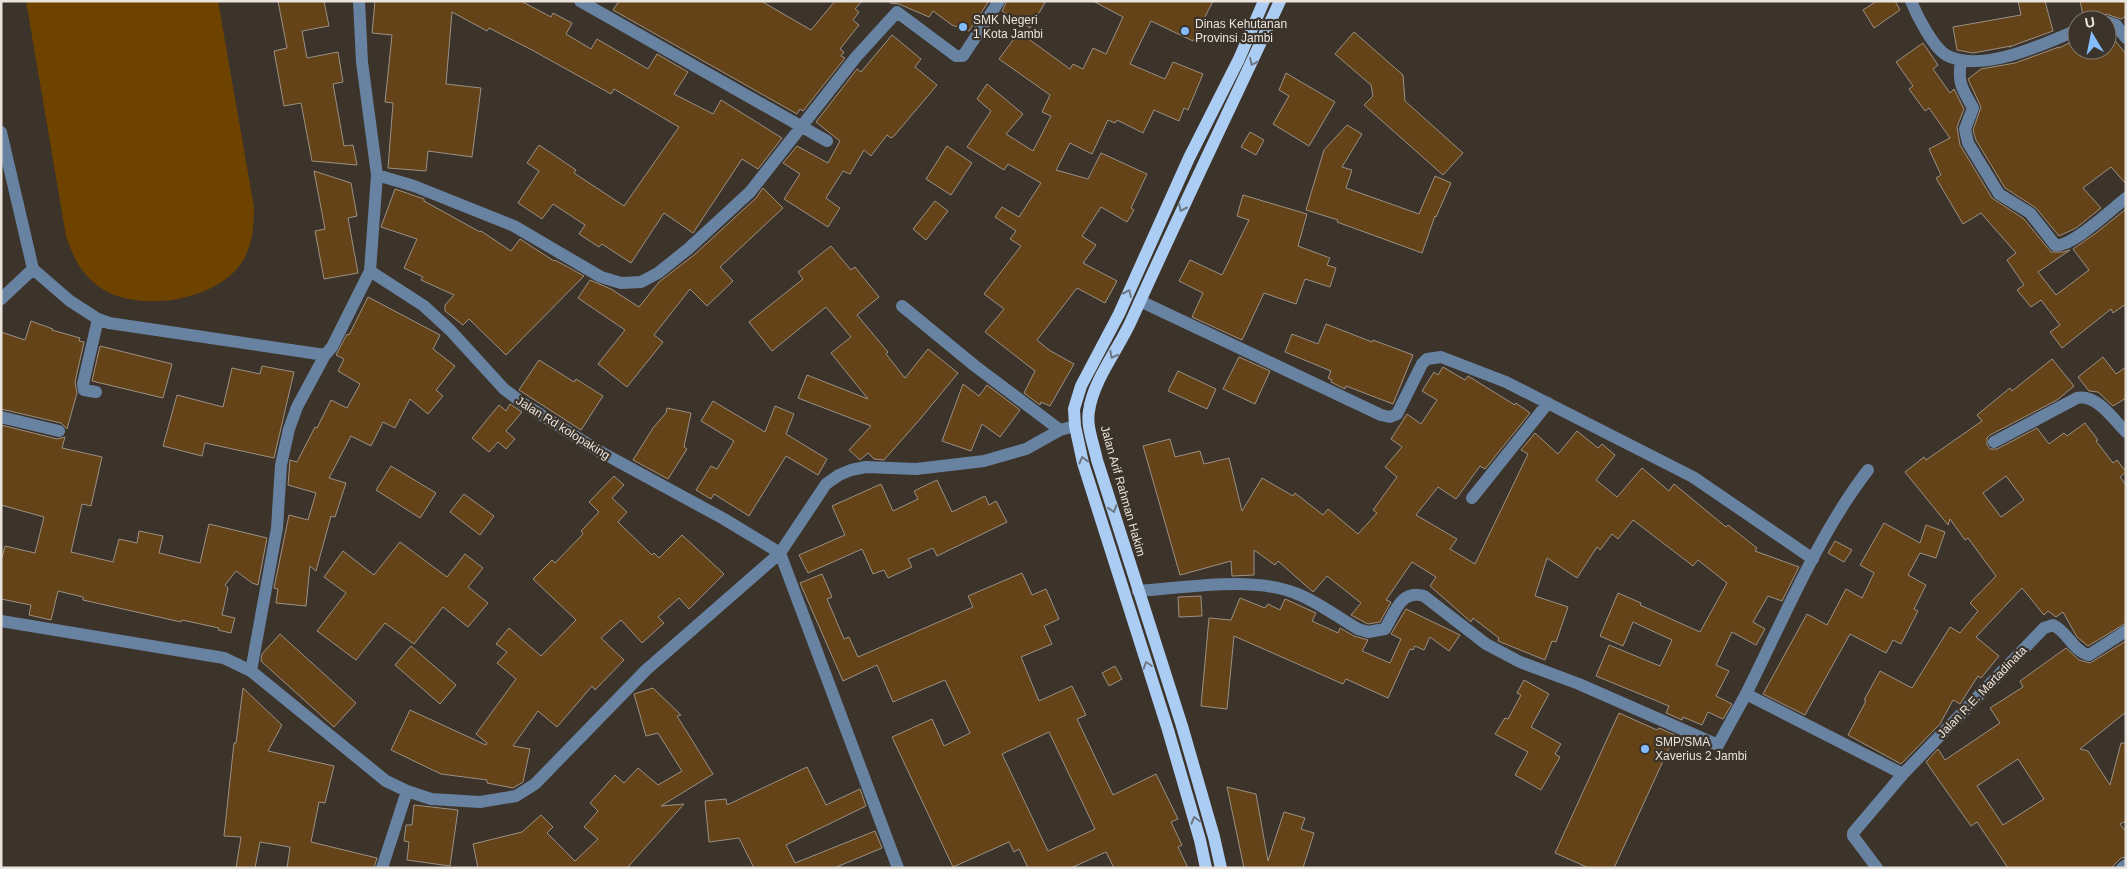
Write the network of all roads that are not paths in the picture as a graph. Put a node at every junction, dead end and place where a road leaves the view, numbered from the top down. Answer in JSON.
{"nodes":[{"id":1,"x":359,"y":1,"type":"edge"},
{"id":2,"x":580,"y":1,"type":"edge"},
{"id":3,"x":999,"y":1,"type":"edge"},
{"id":4,"x":1264,"y":1,"type":"edge"},
{"id":5,"x":1280,"y":1,"type":"edge"},
{"id":6,"x":1911,"y":1,"type":"edge"},
{"id":7,"x":599,"y":6,"type":"edge"},
{"id":8,"x":2117,"y":26,"type":"edge"},
{"id":9,"x":2067,"y":34,"type":"edge"},
{"id":10,"x":2126,"y":38,"type":"edge"},
{"id":11,"x":1961,"y":62,"type":"junction"},
{"id":12,"x":801,"y":126,"type":"junction"},
{"id":13,"x":1,"y":132,"type":"edge"},
{"id":14,"x":827,"y":141,"type":"dead end"},
{"id":15,"x":377,"y":175,"type":"junction"},
{"id":16,"x":2126,"y":198,"type":"edge"},
{"id":17,"x":33,"y":269,"type":"junction"},
{"id":18,"x":370,"y":271,"type":"junction"},
{"id":19,"x":1,"y":299,"type":"edge"},
{"id":20,"x":1140,"y":301,"type":"junction"},
{"id":21,"x":902,"y":306,"type":"dead end"},
{"id":22,"x":1119,"y":314,"type":"junction"},
{"id":23,"x":98,"y":320,"type":"junction"},
{"id":24,"x":1132,"y":320,"type":"junction"},
{"id":25,"x":325,"y":355,"type":"junction"},
{"id":26,"x":1081,"y":386,"type":"junction"},
{"id":27,"x":96,"y":392,"type":"dead end"},
{"id":28,"x":1094,"y":392,"type":"junction"},
{"id":29,"x":1548,"y":403,"type":"junction"},
{"id":30,"x":1,"y":417,"type":"edge"},
{"id":31,"x":1075,"y":426,"type":"junction"},
{"id":32,"x":1060,"y":430,"type":"junction"},
{"id":33,"x":59,"y":431,"type":"dead end"},
{"id":34,"x":2126,"y":432,"type":"edge"},
{"id":35,"x":1994,"y":442,"type":"dead end"},
{"id":36,"x":1868,"y":470,"type":"dead end"},
{"id":37,"x":1472,"y":498,"type":"dead end"},
{"id":38,"x":780,"y":553,"type":"junction"},
{"id":39,"x":1813,"y":559,"type":"junction"},
{"id":40,"x":1138,"y":591,"type":"junction"},
{"id":41,"x":1,"y":621,"type":"edge"},
{"id":42,"x":2126,"y":631,"type":"edge"},
{"id":43,"x":1152,"y":636,"type":"junction"},
{"id":44,"x":1139,"y":640,"type":"junction"},
{"id":45,"x":251,"y":671,"type":"junction"},
{"id":46,"x":1746,"y":694,"type":"junction"},
{"id":47,"x":1903,"y":774,"type":"junction"},
{"id":48,"x":407,"y":791,"type":"junction"},
{"id":49,"x":2126,"y":866,"type":"edge"},
{"id":50,"x":382,"y":868,"type":"edge"},
{"id":51,"x":898,"y":868,"type":"edge"},
{"id":52,"x":1206,"y":868,"type":"edge"},
{"id":53,"x":1221,"y":868,"type":"edge"},
{"id":54,"x":1877,"y":868,"type":"edge"},
{"id":55,"x":2122,"y":868,"type":"edge"}],
"edges":[{"from":1,"to":15,"type":"street"},
{"from":2,"to":7,"type":"street"},
{"from":3,"to":12,"type":"street"},
{"from":22,"to":4,"type":"main road","one_way":true},
{"from":5,"to":20,"type":"main road","name":"Jalan Arif Rahman Hakim","one_way":true},
{"from":6,"to":11,"type":"street"},
{"from":7,"to":12,"type":"street"},
{"from":8,"to":10,"type":"street"},
{"from":9,"to":11,"type":"street"},
{"from":11,"to":16,"type":"street"},
{"from":12,"to":14,"type":"street"},
{"from":12,"to":15,"type":"street"},
{"from":13,"to":17,"type":"street"},
{"from":15,"to":18,"type":"street"},
{"from":17,"to":19,"type":"street"},
{"from":17,"to":23,"type":"street"},
{"from":18,"to":25,"type":"street"},
{"from":18,"to":38,"type":"street","name":"Jalan Rd kolopaking"},
{"from":20,"to":24,"type":"main road","name":"Jalan Arif Rahman Hakim"},
{"from":20,"to":29,"type":"street"},
{"from":21,"to":32,"type":"street"},
{"from":22,"to":24,"type":"main road"},
{"from":22,"to":26,"type":"main road"},
{"from":23,"to":25,"type":"street"},
{"from":23,"to":27,"type":"street"},
{"from":24,"to":28,"type":"main road","name":"Jalan Arif Rahman Hakim","one_way":true},
{"from":25,"to":45,"type":"street"},
{"from":26,"to":28,"type":"main road"},
{"from":26,"to":31,"type":"main road"},
{"from":28,"to":40,"type":"main road","name":"Jalan Arif Rahman Hakim","one_way":true},
{"from":29,"to":37,"type":"street"},
{"from":29,"to":39,"type":"street"},
{"from":30,"to":33,"type":"street"},
{"from":31,"to":32,"type":"street"},
{"from":44,"to":31,"type":"main road","one_way":true},
{"from":32,"to":38,"type":"street"},
{"from":34,"to":35,"type":"street"},
{"from":36,"to":39,"type":"street"},
{"from":38,"to":48,"type":"street"},
{"from":38,"to":51,"type":"street"},
{"from":39,"to":46,"type":"street"},
{"from":40,"to":43,"type":"main road","name":"Jalan Arif Rahman Hakim"},
{"from":40,"to":46,"type":"street"},
{"from":41,"to":45,"type":"street"},
{"from":42,"to":47,"type":"street","name":"Jalan R.E. Martadinata"},
{"from":43,"to":44,"type":"main road"},
{"from":43,"to":53,"type":"main road","name":"Jalan Arif Rahman Hakim"},
{"from":52,"to":44,"type":"main road","one_way":true},
{"from":45,"to":48,"type":"street"},
{"from":46,"to":47,"type":"street"},
{"from":47,"to":54,"type":"street","name":"Jalan R.E. Martadinata"},
{"from":48,"to":50,"type":"street"},
{"from":49,"to":55,"type":"street"}]}
